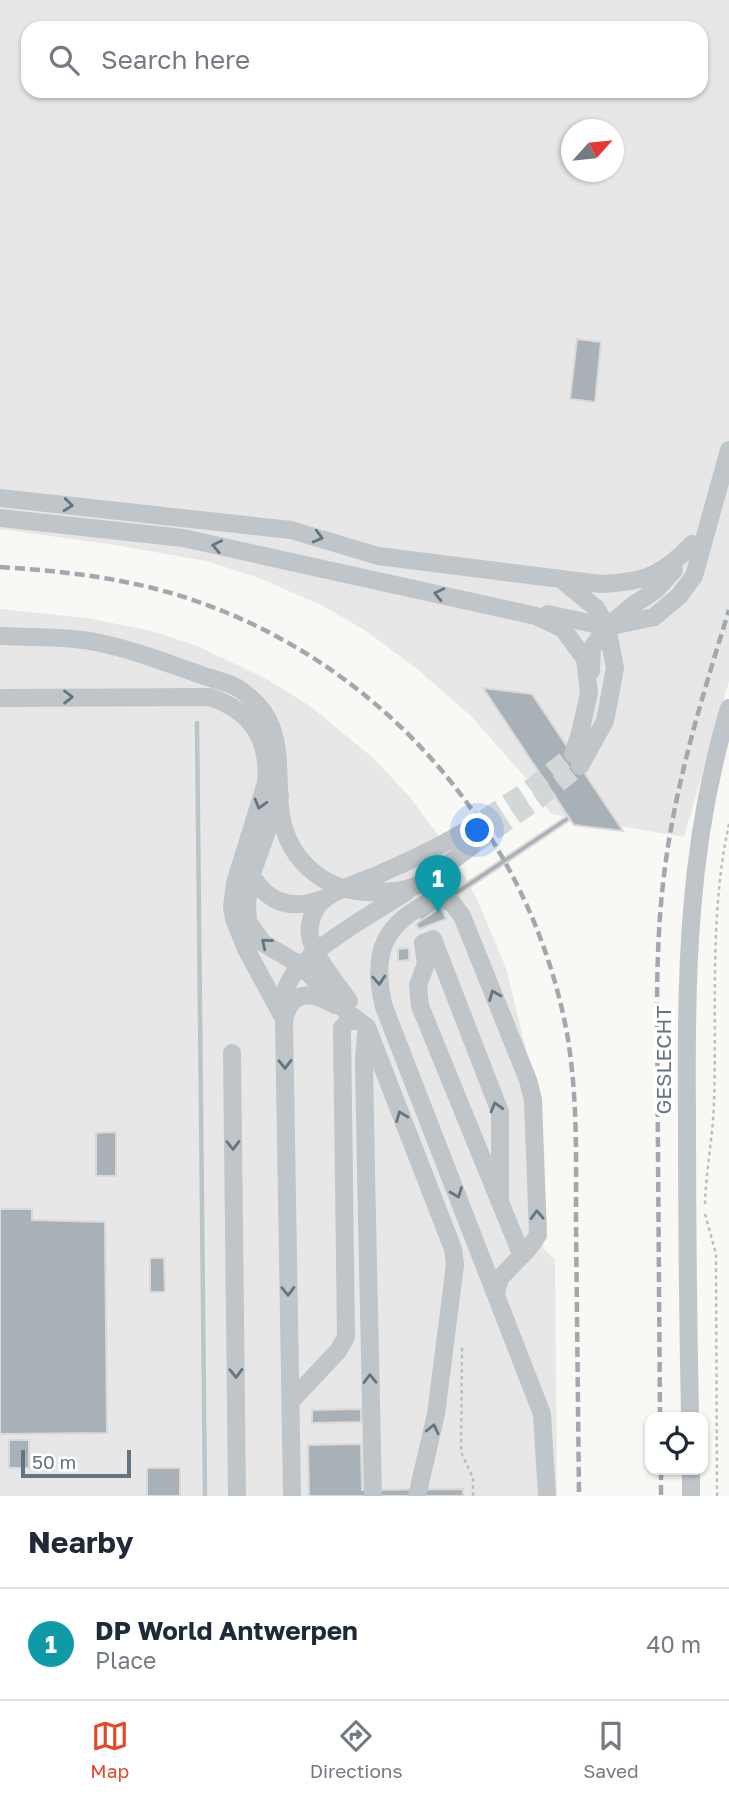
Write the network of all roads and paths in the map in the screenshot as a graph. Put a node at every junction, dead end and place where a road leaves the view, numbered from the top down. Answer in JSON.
{"nodes":[{"id":1,"x":729,"y":450,"type":"edge"},
{"id":2,"x":714,"y":497,"type":"junction"},
{"id":3,"x":0,"y":498,"type":"edge"},
{"id":4,"x":0,"y":518,"type":"edge"},
{"id":5,"x":692,"y":544,"type":"junction"},
{"id":6,"x":563,"y":581,"type":"junction"},
{"id":7,"x":466,"y":601,"type":"junction"},
{"id":8,"x":607,"y":627,"type":"junction"},
{"id":9,"x":0,"y":636,"type":"edge"},
{"id":10,"x":589,"y":693,"type":"junction"},
{"id":11,"x":0,"y":698,"type":"edge"},
{"id":12,"x":729,"y":708,"type":"edge"},
{"id":13,"x":280,"y":796,"type":"junction"},
{"id":14,"x":729,"y":824,"type":"edge"},
{"id":15,"x":244,"y":849,"type":"junction"},
{"id":16,"x":251,"y":876,"type":"junction"},
{"id":17,"x":415,"y":886,"type":"junction"},
{"id":18,"x":342,"y":889,"type":"junction"},
{"id":19,"x":325,"y":898,"type":"junction"},
{"id":20,"x":316,"y":951,"type":"junction"},
{"id":21,"x":300,"y":965,"type":"junction"},
{"id":22,"x":285,"y":1020,"type":"junction"},
{"id":23,"x":357,"y":1020,"type":"junction"},
{"id":24,"x":232,"y":1053,"type":"dead end"},
{"id":25,"x":500,"y":1199,"type":"junction"},
{"id":26,"x":522,"y":1256,"type":"junction"},
{"id":27,"x":496,"y":1293,"type":"junction"},
{"id":28,"x":463,"y":1342,"type":"dead end"},
{"id":29,"x":291,"y":1401,"type":"junction"},
{"id":30,"x":690,"y":1412,"type":"edge"},
{"id":31,"x":691,"y":1475,"type":"edge"},
{"id":32,"x":237,"y":1496,"type":"edge"},
{"id":33,"x":292,"y":1496,"type":"edge"},
{"id":34,"x":373,"y":1496,"type":"edge"},
{"id":35,"x":418,"y":1496,"type":"edge"},
{"id":36,"x":473,"y":1496,"type":"edge"},
{"id":37,"x":547,"y":1496,"type":"edge"},
{"id":38,"x":691,"y":1496,"type":"edge"},
{"id":39,"x":717,"y":1496,"type":"edge"}],
"edges":[{"from":1,"to":2,"type":"street"},
{"from":2,"to":5,"type":"street"},
{"from":2,"to":8,"type":"street"},
{"from":3,"to":6,"type":"street","one_way":true},
{"from":7,"to":4,"type":"street","one_way":true},
{"from":5,"to":6,"type":"street"},
{"from":5,"to":8,"type":"street"},
{"from":6,"to":8,"type":"street"},
{"from":7,"to":8,"type":"street"},
{"from":7,"to":10,"type":"street"},
{"from":8,"to":10,"type":"street"},
{"from":8,"to":10,"type":"street"},
{"from":9,"to":13,"type":"street"},
{"from":11,"to":15,"type":"street","one_way":true},
{"from":12,"to":30,"type":"street","name":"GESLECHT"},
{"from":13,"to":16,"type":"street"},
{"from":13,"to":18,"type":"street"},
{"from":14,"to":39,"type":"path"},
{"from":15,"to":16,"type":"street"},
{"from":15,"to":22,"type":"street"},
{"from":16,"to":19,"type":"street"},
{"from":21,"to":16,"type":"street","one_way":true},
{"from":17,"to":18,"type":"street"},
{"from":17,"to":18,"type":"street"},
{"from":17,"to":20,"type":"street"},
{"from":18,"to":19,"type":"street"},
{"from":19,"to":20,"type":"street"},
{"from":20,"to":21,"type":"street"},
{"from":20,"to":23,"type":"street"},
{"from":21,"to":22,"type":"street"},
{"from":21,"to":23,"type":"street"},
{"from":22,"to":23,"type":"street"},
{"from":22,"to":29,"type":"street","one_way":true},
{"from":23,"to":29,"type":"street"},
{"from":34,"to":23,"type":"street","one_way":true},
{"from":35,"to":23,"type":"street","one_way":true},
{"from":24,"to":32,"type":"street","one_way":true},
{"from":25,"to":25,"type":"street","one_way":true},
{"from":25,"to":26,"type":"street"},
{"from":26,"to":27,"type":"street"},
{"from":26,"to":27,"type":"street","one_way":true},
{"from":27,"to":37,"type":"street"},
{"from":28,"to":36,"type":"path"},
{"from":29,"to":33,"type":"street"},
{"from":31,"to":38,"type":"street"}]}
